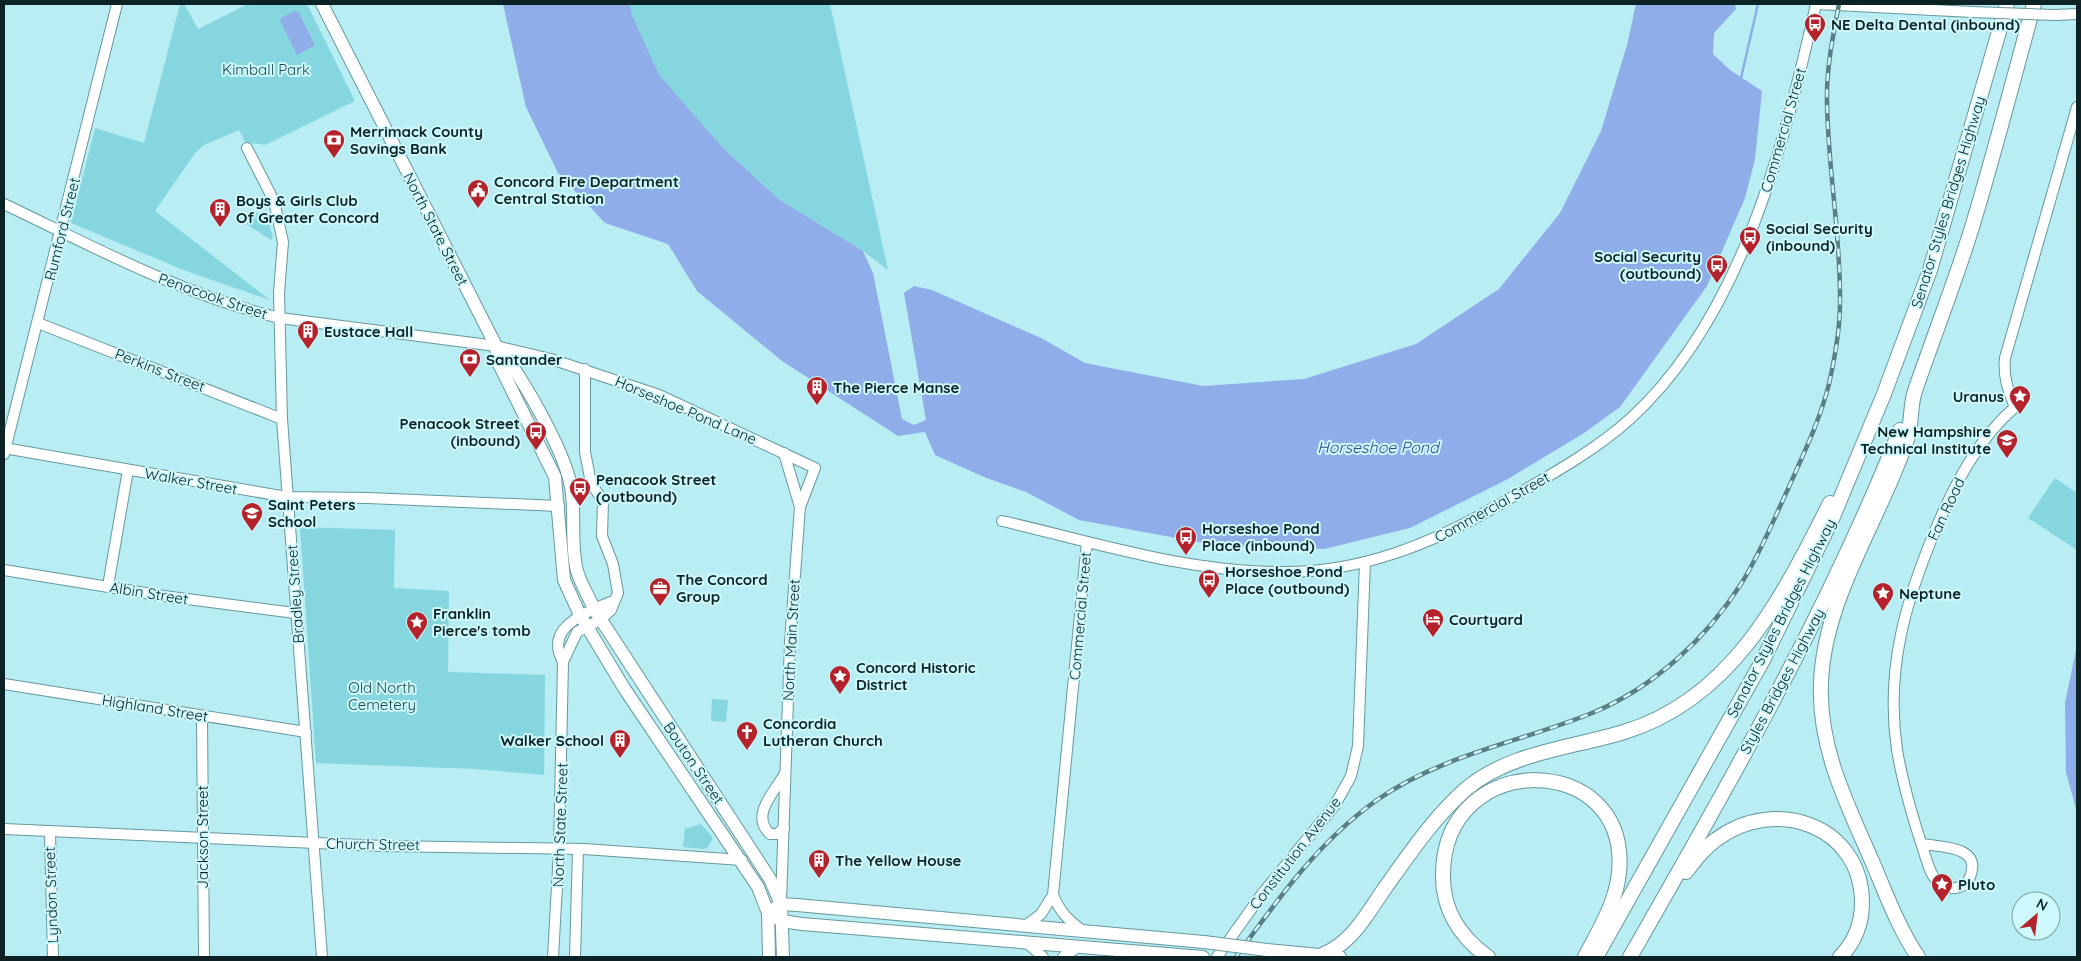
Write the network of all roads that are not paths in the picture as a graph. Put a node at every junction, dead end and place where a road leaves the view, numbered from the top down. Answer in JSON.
{"nodes":[{"id":1,"x":117,"y":4,"type":"edge"},
{"id":2,"x":322,"y":4,"type":"edge"},
{"id":3,"x":1816,"y":4,"type":"edge"},
{"id":4,"x":2007,"y":4,"type":"edge"},
{"id":5,"x":2034,"y":4,"type":"edge"},
{"id":6,"x":2077,"y":14,"type":"edge"},
{"id":7,"x":2077,"y":106,"type":"edge"},
{"id":8,"x":247,"y":148,"type":"dead end"},
{"id":9,"x":4,"y":204,"type":"edge"},
{"id":10,"x":61,"y":232,"type":"junction"},
{"id":11,"x":280,"y":318,"type":"junction"},
{"id":12,"x":38,"y":323,"type":"junction"},
{"id":13,"x":496,"y":346,"type":"junction"},
{"id":14,"x":585,"y":369,"type":"junction"},
{"id":15,"x":1914,"y":395,"type":"junction"},
{"id":16,"x":282,"y":418,"type":"junction"},
{"id":17,"x":4,"y":450,"type":"edge"},
{"id":18,"x":784,"y":453,"type":"junction"},
{"id":19,"x":1856,"y":460,"type":"junction"},
{"id":20,"x":814,"y":468,"type":"joint"},
{"id":21,"x":128,"y":470,"type":"junction"},
{"id":22,"x":287,"y":497,"type":"junction"},
{"id":23,"x":559,"y":506,"type":"junction"},
{"id":24,"x":800,"y":507,"type":"junction"},
{"id":25,"x":1002,"y":521,"type":"dead end"},
{"id":26,"x":1087,"y":542,"type":"junction"},
{"id":27,"x":1365,"y":562,"type":"junction"},
{"id":28,"x":4,"y":570,"type":"edge"},
{"id":29,"x":108,"y":586,"type":"junction"},
{"id":30,"x":295,"y":613,"type":"junction"},
{"id":31,"x":597,"y":615,"type":"junction"},
{"id":32,"x":583,"y":621,"type":"junction"},
{"id":33,"x":4,"y":684,"type":"edge"},
{"id":34,"x":202,"y":716,"type":"junction"},
{"id":35,"x":306,"y":732,"type":"junction"},
{"id":36,"x":785,"y":774,"type":"junction"},
{"id":37,"x":784,"y":828,"type":"junction"},
{"id":38,"x":4,"y":829,"type":"edge"},
{"id":39,"x":50,"y":832,"type":"junction"},
{"id":40,"x":202,"y":837,"type":"junction"},
{"id":41,"x":313,"y":843,"type":"junction"},
{"id":42,"x":1922,"y":844,"type":"junction"},
{"id":43,"x":578,"y":849,"type":"junction"},
{"id":44,"x":559,"y":850,"type":"junction"},
{"id":45,"x":742,"y":860,"type":"junction"},
{"id":46,"x":1053,"y":895,"type":"junction"},
{"id":47,"x":781,"y":904,"type":"junction"},
{"id":48,"x":1660,"y":904,"type":"junction"},
{"id":49,"x":768,"y":913,"type":"junction"},
{"id":50,"x":782,"y":921,"type":"junction"},
{"id":51,"x":1025,"y":926,"type":"junction"},
{"id":52,"x":1083,"y":931,"type":"junction"},
{"id":53,"x":1025,"y":942,"type":"junction"},
{"id":54,"x":1078,"y":946,"type":"junction"},
{"id":55,"x":1322,"y":955,"type":"junction"},
{"id":56,"x":53,"y":957,"type":"edge"},
{"id":57,"x":204,"y":957,"type":"edge"},
{"id":58,"x":322,"y":957,"type":"edge"},
{"id":59,"x":553,"y":957,"type":"edge"},
{"id":60,"x":575,"y":957,"type":"edge"},
{"id":61,"x":769,"y":957,"type":"edge"},
{"id":62,"x":783,"y":957,"type":"edge"},
{"id":63,"x":1043,"y":957,"type":"edge"},
{"id":64,"x":1063,"y":957,"type":"edge"},
{"id":65,"x":1101,"y":957,"type":"edge"},
{"id":66,"x":1198,"y":957,"type":"edge"},
{"id":67,"x":1217,"y":957,"type":"edge"},
{"id":68,"x":1340,"y":957,"type":"edge"},
{"id":69,"x":1488,"y":957,"type":"edge"},
{"id":70,"x":1584,"y":957,"type":"edge"},
{"id":71,"x":1596,"y":957,"type":"edge"},
{"id":72,"x":1630,"y":957,"type":"edge"},
{"id":73,"x":1840,"y":957,"type":"edge"},
{"id":74,"x":1918,"y":957,"type":"edge"}],
"edges":[{"from":1,"to":10,"type":"street","name":"Rumford Street"},
{"from":2,"to":13,"type":"main road","name":"North State Street"},
{"from":3,"to":6,"type":"street","bridge":true},
{"from":3,"to":27,"type":"street","name":"Commercial Street"},
{"from":4,"to":19,"type":"highway","name":"Senator Styles Bridges Highway"},
{"from":5,"to":15,"type":"highway"},
{"from":7,"to":42,"type":"street","name":"Fan Road"},
{"from":8,"to":11,"type":"street","name":"Bradley Street"},
{"from":9,"to":10,"type":"street","name":"Penacook Street"},
{"from":10,"to":11,"type":"street","name":"Penacook Street"},
{"from":10,"to":12,"type":"street","name":"Rumford Street"},
{"from":11,"to":13,"type":"street","name":"Penacook Street"},
{"from":11,"to":16,"type":"street","name":"Bradley Street"},
{"from":12,"to":16,"type":"street","name":"Perkins Street"},
{"from":12,"to":17,"type":"street","name":"Rumford Street"},
{"from":13,"to":14,"type":"street","name":"Horseshoe Pond Lane"},
{"from":13,"to":23,"type":"main road","name":"North State Street"},
{"from":13,"to":31,"type":"main road","name":"North State Street"},
{"from":14,"to":18,"type":"street","name":"Horseshoe Pond Lane"},
{"from":14,"to":31,"type":"street"},
{"from":15,"to":48,"type":"highway","name":"Styles Bridges Highway"},
{"from":15,"to":74,"type":"highway"},
{"from":16,"to":22,"type":"street","name":"Bradley Street"},
{"from":17,"to":21,"type":"street","name":"Walker Street"},
{"from":18,"to":20,"type":"street","name":"Horseshoe Pond Lane"},
{"from":18,"to":24,"type":"street","name":"North Main Street"},
{"from":19,"to":55,"type":"highway"},
{"from":19,"to":71,"type":"highway","name":"Senator Styles Bridges Highway"},
{"from":20,"to":24,"type":"street","name":"North Main Street"},
{"from":21,"to":22,"type":"street","name":"Walker Street"},
{"from":21,"to":29,"type":"street"},
{"from":22,"to":23,"type":"street","name":"Walker Street"},
{"from":22,"to":30,"type":"street","name":"Bradley Street"},
{"from":23,"to":32,"type":"main road","name":"North State Street"},
{"from":24,"to":36,"type":"street","name":"North Main Street"},
{"from":25,"to":26,"type":"street"},
{"from":26,"to":27,"type":"street","name":"Commercial Street"},
{"from":26,"to":46,"type":"street","name":"Commercial Street"},
{"from":27,"to":67,"type":"street","name":"Constitution Avenue"},
{"from":28,"to":29,"type":"street","name":"Albin Street"},
{"from":29,"to":30,"type":"street","name":"Albin Street"},
{"from":30,"to":35,"type":"street","name":"Bradley Street"},
{"from":31,"to":32,"type":"street","name":"North State Street"},
{"from":31,"to":47,"type":"main road","name":"Bouton Street"},
{"from":32,"to":44,"type":"street","name":"North State Street"},
{"from":32,"to":45,"type":"main road","name":"Bouton Street"},
{"from":33,"to":34,"type":"street","name":"Highland Street"},
{"from":34,"to":35,"type":"street","name":"Highland Street"},
{"from":34,"to":40,"type":"street","name":"Jackson Street"},
{"from":35,"to":41,"type":"street","name":"Bradley Street"},
{"from":36,"to":37,"type":"street","name":"North Main Street"},
{"from":36,"to":37,"type":"street"},
{"from":37,"to":47,"type":"street","name":"North Main Street"},
{"from":38,"to":39,"type":"street","name":"Church Street"},
{"from":39,"to":40,"type":"street","name":"Church Street"},
{"from":39,"to":56,"type":"street","name":"Lyndon Street"},
{"from":40,"to":41,"type":"street","name":"Church Street"},
{"from":40,"to":57,"type":"street","name":"Jackson Street"},
{"from":41,"to":44,"type":"street","name":"Church Street"},
{"from":41,"to":58,"type":"street","name":"Bradley Street"},
{"from":42,"to":42,"type":"street","name":"Fan Road"},
{"from":43,"to":44,"type":"street","name":"Church Street"},
{"from":43,"to":45,"type":"street","name":"Church Street"},
{"from":43,"to":60,"type":"street"},
{"from":44,"to":59,"type":"street","name":"North State Street"},
{"from":45,"to":49,"type":"main road","name":"Bouton Street"},
{"from":46,"to":51,"type":"street","name":"Commercial Street"},
{"from":46,"to":52,"type":"street"},
{"from":47,"to":49,"type":"main road"},
{"from":47,"to":50,"type":"main road","name":"Bouton Street"},
{"from":47,"to":51,"type":"main road"},
{"from":48,"to":72,"type":"highway","name":"Styles Bridges Highway"},
{"from":48,"to":73,"type":"highway"},
{"from":49,"to":50,"type":"main road"},
{"from":49,"to":61,"type":"main road"},
{"from":50,"to":53,"type":"main road"},
{"from":50,"to":62,"type":"main road"},
{"from":51,"to":52,"type":"main road"},
{"from":52,"to":55,"type":"main road","bridge":true},
{"from":53,"to":54,"type":"main road"},
{"from":53,"to":63,"type":"street"},
{"from":54,"to":64,"type":"street"},
{"from":54,"to":65,"type":"main road"},
{"from":54,"to":66,"type":"main road"},
{"from":55,"to":68,"type":"main road"},
{"from":69,"to":70,"type":"highway"}]}
